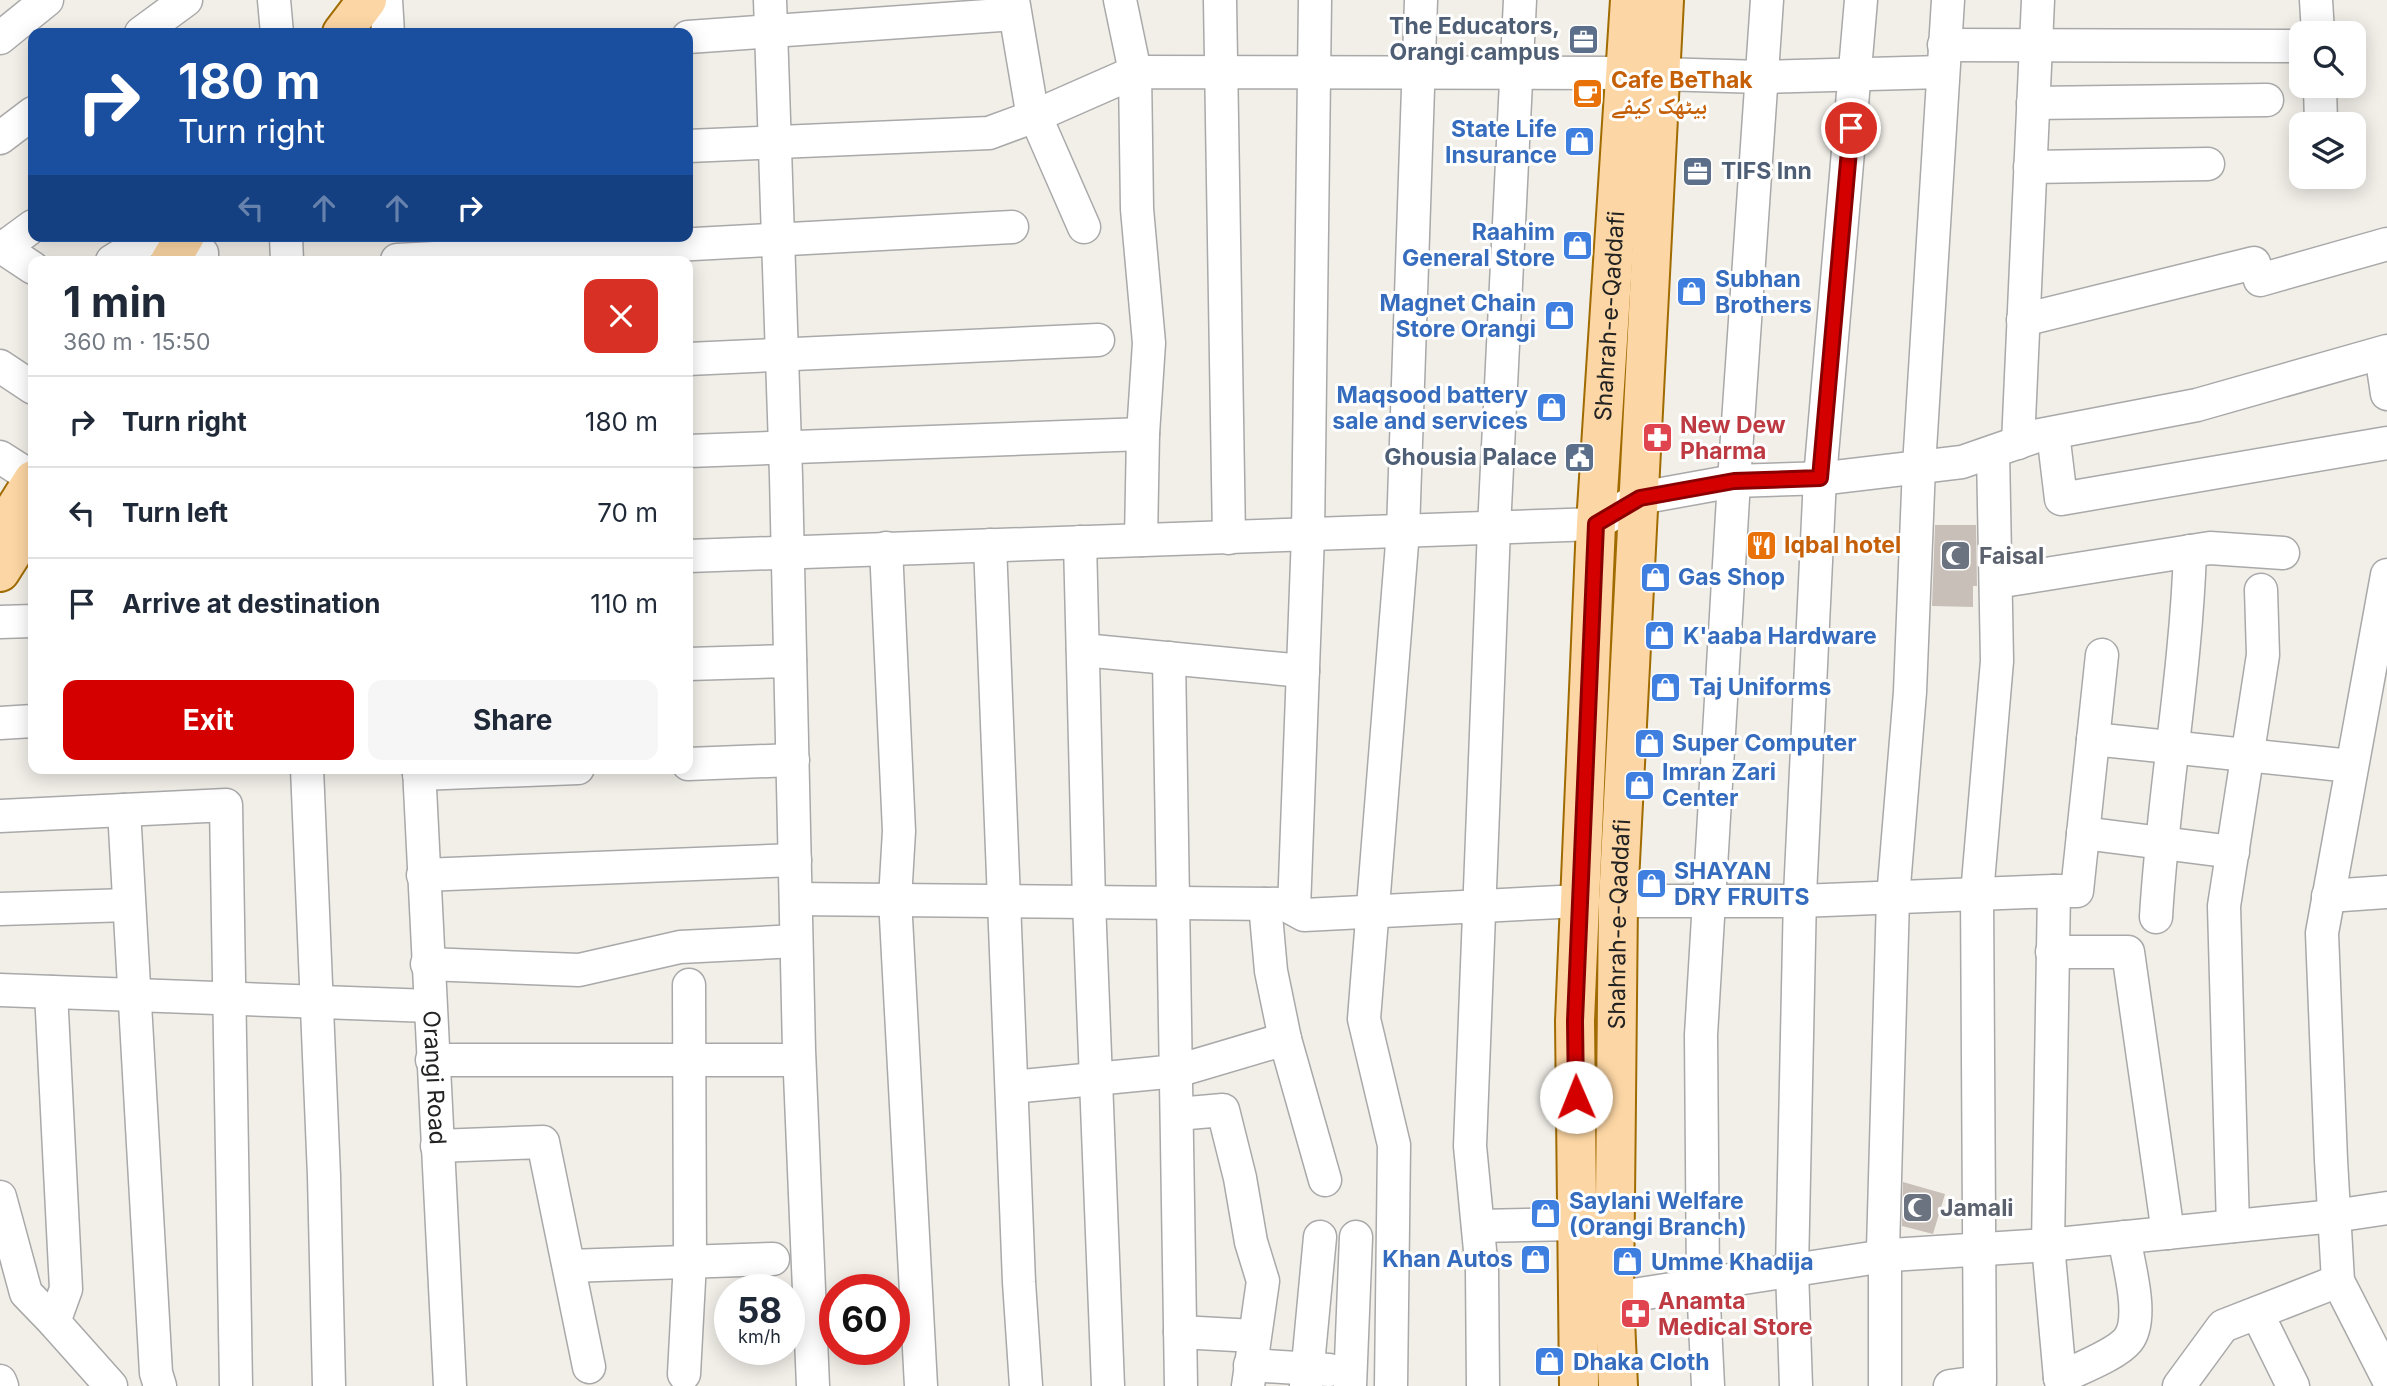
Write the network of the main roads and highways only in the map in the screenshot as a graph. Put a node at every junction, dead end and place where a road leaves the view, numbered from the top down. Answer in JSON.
{"nodes":[{"id":1,"x":339,"y":0,"type":"edge"},
{"id":2,"x":367,"y":0,"type":"edge"},
{"id":3,"x":1630,"y":0,"type":"edge"},
{"id":4,"x":1664,"y":0,"type":"edge"},
{"id":5,"x":319,"y":28,"type":"edge"},
{"id":6,"x":346,"y":28,"type":"edge"},
{"id":7,"x":1643,"y":73,"type":"junction"},
{"id":8,"x":28,"y":487,"type":"edge"},
{"id":9,"x":28,"y":528,"type":"edge"},
{"id":10,"x":0,"y":533,"type":"edge"},
{"id":11,"x":0,"y":572,"type":"edge"},
{"id":12,"x":1579,"y":1386,"type":"edge"},
{"id":13,"x":1618,"y":1386,"type":"edge"}],
"edges":[{"from":1,"to":5,"type":"main road"},
{"from":2,"to":6,"type":"main road"},
{"from":3,"to":7,"type":"main road","name":"Shahrah-e-Qaddafi"},
{"from":4,"to":7,"type":"main road","name":"Shahrah-e-Qaddafi"},
{"from":7,"to":12,"type":"main road","name":"Shahrah-e-Qaddafi"},
{"from":7,"to":13,"type":"main road","name":"Shahrah-e-Qaddafi"},
{"from":8,"to":10,"type":"main road"},
{"from":9,"to":11,"type":"main road"}]}
